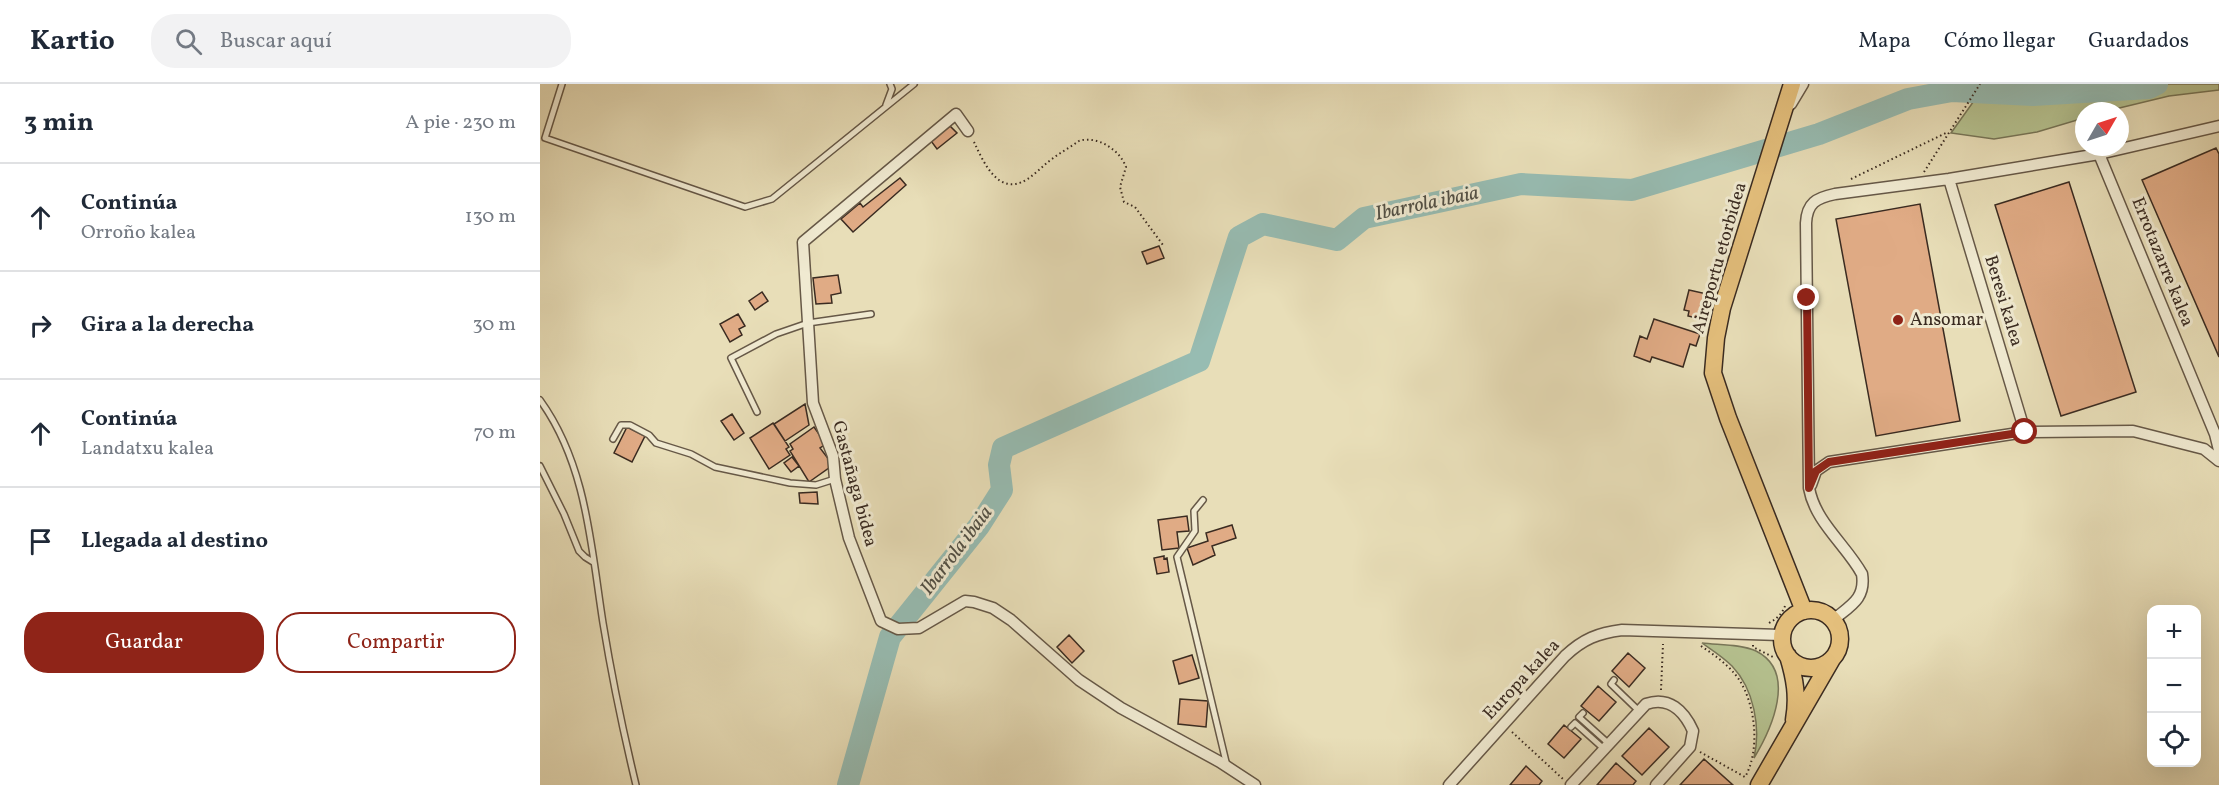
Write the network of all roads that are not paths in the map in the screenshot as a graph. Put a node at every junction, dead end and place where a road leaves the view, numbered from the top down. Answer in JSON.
{"nodes":[{"id":1,"x":562,"y":84,"type":"edge"},
{"id":2,"x":890,"y":84,"type":"edge"},
{"id":3,"x":914,"y":84,"type":"edge"},
{"id":4,"x":1792,"y":84,"type":"edge"},
{"id":5,"x":1803,"y":84,"type":"edge"},
{"id":6,"x":885,"y":107,"type":"junction"},
{"id":7,"x":1780,"y":122,"type":"junction"},
{"id":8,"x":2219,"y":126,"type":"edge"},
{"id":9,"x":968,"y":131,"type":"road end"},
{"id":10,"x":2129,"y":147,"type":"edge"},
{"id":11,"x":2087,"y":156,"type":"edge"},
{"id":12,"x":2100,"y":156,"type":"edge"},
{"id":13,"x":1948,"y":179,"type":"junction"},
{"id":14,"x":871,"y":314,"type":"dead end"},
{"id":15,"x":808,"y":322,"type":"junction"},
{"id":16,"x":540,"y":400,"type":"edge"},
{"id":17,"x":757,"y":412,"type":"dead end"},
{"id":18,"x":2025,"y":432,"type":"junction"},
{"id":19,"x":613,"y":439,"type":"dead end"},
{"id":20,"x":2219,"y":450,"type":"edge"},
{"id":21,"x":2219,"y":461,"type":"edge"},
{"id":22,"x":540,"y":466,"type":"edge"},
{"id":23,"x":835,"y":479,"type":"junction"},
{"id":24,"x":1809,"y":488,"type":"junction"},
{"id":25,"x":1203,"y":500,"type":"dead end"},
{"id":26,"x":593,"y":562,"type":"junction"},
{"id":27,"x":1804,"y":611,"type":"junction"},
{"id":28,"x":1833,"y":620,"type":"junction"},
{"id":29,"x":1782,"y":635,"type":"junction"},
{"id":30,"x":1782,"y":658,"type":"junction"},
{"id":31,"x":1833,"y":658,"type":"junction"},
{"id":32,"x":1614,"y":680,"type":"dead end"},
{"id":33,"x":1639,"y":711,"type":"junction"},
{"id":34,"x":1583,"y":713,"type":"dead end"},
{"id":35,"x":1571,"y":727,"type":"dead end"},
{"id":36,"x":1792,"y":730,"type":"junction"},
{"id":37,"x":1606,"y":746,"type":"junction"},
{"id":38,"x":1227,"y":767,"type":"junction"},
{"id":39,"x":1751,"y":781,"type":"edge"},
{"id":40,"x":636,"y":785,"type":"edge"},
{"id":41,"x":1255,"y":785,"type":"edge"},
{"id":42,"x":1449,"y":785,"type":"edge"},
{"id":43,"x":1570,"y":785,"type":"edge"},
{"id":44,"x":1656,"y":785,"type":"edge"}],
"edges":[{"from":1,"to":6,"type":"lane"},
{"from":2,"to":6,"type":"lane"},
{"from":3,"to":6,"type":"lane"},
{"from":4,"to":7,"type":"main road","name":"Aireportu etorbidea"},
{"from":5,"to":7,"type":"street"},
{"from":7,"to":27,"type":"main road","name":"Aireportu etorbidea"},
{"from":8,"to":10,"type":"street"},
{"from":9,"to":15,"type":"street","name":"Gastañaga bidea"},
{"from":11,"to":13,"type":"street"},
{"from":12,"to":20,"type":"street","name":"Errotazarre kalea"},
{"from":13,"to":18,"type":"street","name":"Beresi kalea"},
{"from":13,"to":24,"type":"street"},
{"from":14,"to":15,"type":"lane"},
{"from":15,"to":17,"type":"lane"},
{"from":15,"to":23,"type":"street","name":"Gastañaga bidea"},
{"from":16,"to":26,"type":"lane"},
{"from":18,"to":21,"type":"street"},
{"from":18,"to":24,"type":"street"},
{"from":19,"to":23,"type":"lane"},
{"from":22,"to":26,"type":"lane"},
{"from":23,"to":38,"type":"street","name":"Gastañaga bidea"},
{"from":24,"to":28,"type":"street"},
{"from":25,"to":38,"type":"lane"},
{"from":26,"to":40,"type":"lane"},
{"from":27,"to":28,"type":"main road"},
{"from":27,"to":29,"type":"main road"},
{"from":28,"to":31,"type":"main road"},
{"from":29,"to":30,"type":"main road"},
{"from":29,"to":42,"type":"street","name":"Europa kalea"},
{"from":30,"to":31,"type":"main road"},
{"from":30,"to":36,"type":"main road"},
{"from":31,"to":36,"type":"main road"},
{"from":32,"to":33,"type":"lane"},
{"from":33,"to":37,"type":"street"},
{"from":33,"to":44,"type":"street"},
{"from":34,"to":37,"type":"lane"},
{"from":35,"to":37,"type":"lane"},
{"from":36,"to":39,"type":"main road"},
{"from":37,"to":43,"type":"street"},
{"from":38,"to":41,"type":"street","name":"Gastañaga bidea"}]}
